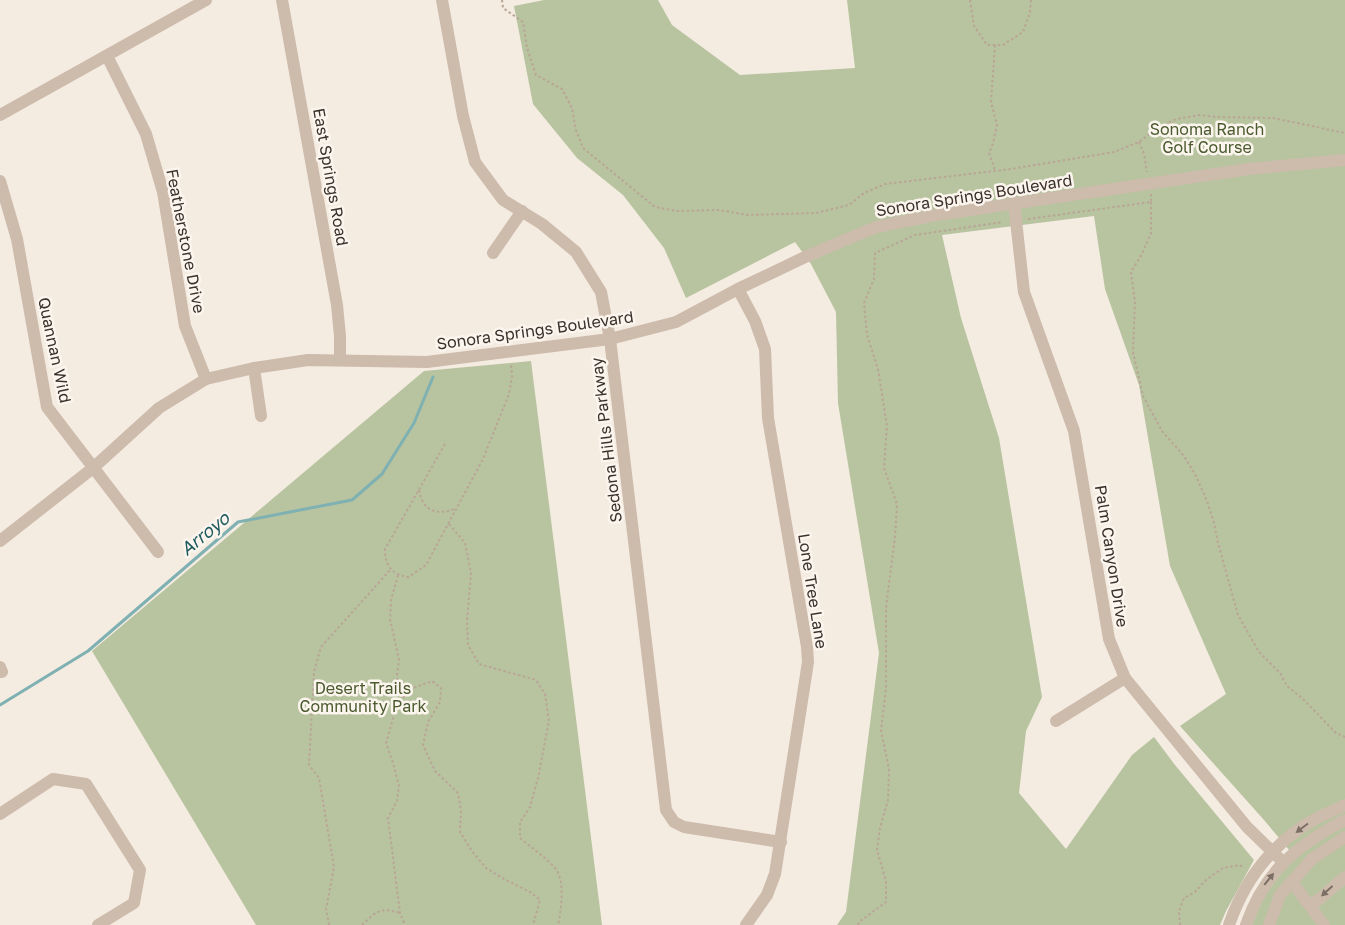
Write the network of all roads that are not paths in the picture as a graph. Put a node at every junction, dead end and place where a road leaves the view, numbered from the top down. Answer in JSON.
{"nodes":[{"id":1,"x":206,"y":0,"type":"edge"},
{"id":2,"x":282,"y":0,"type":"edge"},
{"id":3,"x":442,"y":0,"type":"edge"},
{"id":4,"x":107,"y":56,"type":"junction"},
{"id":5,"x":0,"y":115,"type":"edge"},
{"id":6,"x":1345,"y":160,"type":"edge"},
{"id":7,"x":0,"y":182,"type":"edge"},
{"id":8,"x":1014,"y":203,"type":"junction"},
{"id":9,"x":522,"y":211,"type":"junction"},
{"id":10,"x":493,"y":253,"type":"dead end"},
{"id":11,"x":738,"y":289,"type":"junction"},
{"id":12,"x":610,"y":339,"type":"junction"},
{"id":13,"x":340,"y":360,"type":"junction"},
{"id":14,"x":254,"y":368,"type":"junction"},
{"id":15,"x":206,"y":379,"type":"junction"},
{"id":16,"x":261,"y":416,"type":"dead end"},
{"id":17,"x":93,"y":468,"type":"junction"},
{"id":18,"x":0,"y":541,"type":"edge"},
{"id":19,"x":158,"y":552,"type":"dead end"},
{"id":20,"x":1125,"y":678,"type":"junction"},
{"id":21,"x":1056,"y":721,"type":"dead end"},
{"id":22,"x":1345,"y":805,"type":"edge"},
{"id":23,"x":0,"y":814,"type":"edge"},
{"id":24,"x":1345,"y":820,"type":"edge"},
{"id":25,"x":1345,"y":837,"type":"edge"},
{"id":26,"x":781,"y":842,"type":"junction"},
{"id":27,"x":1271,"y":851,"type":"junction"},
{"id":28,"x":1283,"y":862,"type":"junction"},
{"id":29,"x":1345,"y":877,"type":"edge"},
{"id":30,"x":1292,"y":882,"type":"junction"},
{"id":31,"x":1311,"y":906,"type":"junction"},
{"id":32,"x":1230,"y":921,"type":"edge"},
{"id":33,"x":1249,"y":924,"type":"edge"},
{"id":34,"x":98,"y":925,"type":"edge"},
{"id":35,"x":746,"y":925,"type":"edge"},
{"id":36,"x":1269,"y":925,"type":"edge"},
{"id":37,"x":1324,"y":925,"type":"edge"}],
"edges":[{"from":1,"to":4,"type":"street"},
{"from":2,"to":13,"type":"street","name":"East Springs Road"},
{"from":3,"to":9,"type":"street","name":"Sedona Hills Parkway"},
{"from":4,"to":5,"type":"street"},
{"from":4,"to":15,"type":"street","name":"Featherstone Drive"},
{"from":6,"to":8,"type":"street","name":"Sonora Springs Boulevard"},
{"from":7,"to":17,"type":"street","name":"Quannan Wild"},
{"from":8,"to":11,"type":"street","name":"Sonora Springs Boulevard"},
{"from":8,"to":20,"type":"street","name":"Palm Canyon Drive"},
{"from":9,"to":10,"type":"street"},
{"from":9,"to":12,"type":"street","name":"Sedona Hills Parkway"},
{"from":11,"to":12,"type":"street","name":"Sonora Springs Boulevard"},
{"from":11,"to":26,"type":"street","name":"Lone Tree Lane"},
{"from":12,"to":13,"type":"street","name":"Sonora Springs Boulevard"},
{"from":12,"to":26,"type":"street","name":"Sedona Hills Parkway"},
{"from":13,"to":14,"type":"street","name":"Sonora Springs Boulevard"},
{"from":14,"to":15,"type":"street","name":"Sonora Springs Boulevard"},
{"from":14,"to":16,"type":"street"},
{"from":15,"to":17,"type":"street","name":"Sonora Springs Boulevard"},
{"from":17,"to":18,"type":"street","name":"Sonora Springs Boulevard"},
{"from":17,"to":19,"type":"street","name":"Quannan Wild"},
{"from":20,"to":21,"type":"street"},
{"from":20,"to":27,"type":"street","name":"Palm Canyon Drive"},
{"from":22,"to":27,"type":"street","one_way":true},
{"from":23,"to":34,"type":"street"},
{"from":24,"to":28,"type":"street"},
{"from":25,"to":30,"type":"street"},
{"from":26,"to":35,"type":"street","name":"Lone Tree Lane"},
{"from":27,"to":28,"type":"street","name":"Palm Canyon Drive"},
{"from":27,"to":32,"type":"street"},
{"from":33,"to":28,"type":"street","one_way":true},
{"from":29,"to":31,"type":"street","one_way":true},
{"from":30,"to":31,"type":"street"},
{"from":30,"to":36,"type":"street"},
{"from":31,"to":37,"type":"street"},
{"from":32,"to":33,"type":"street"}]}
